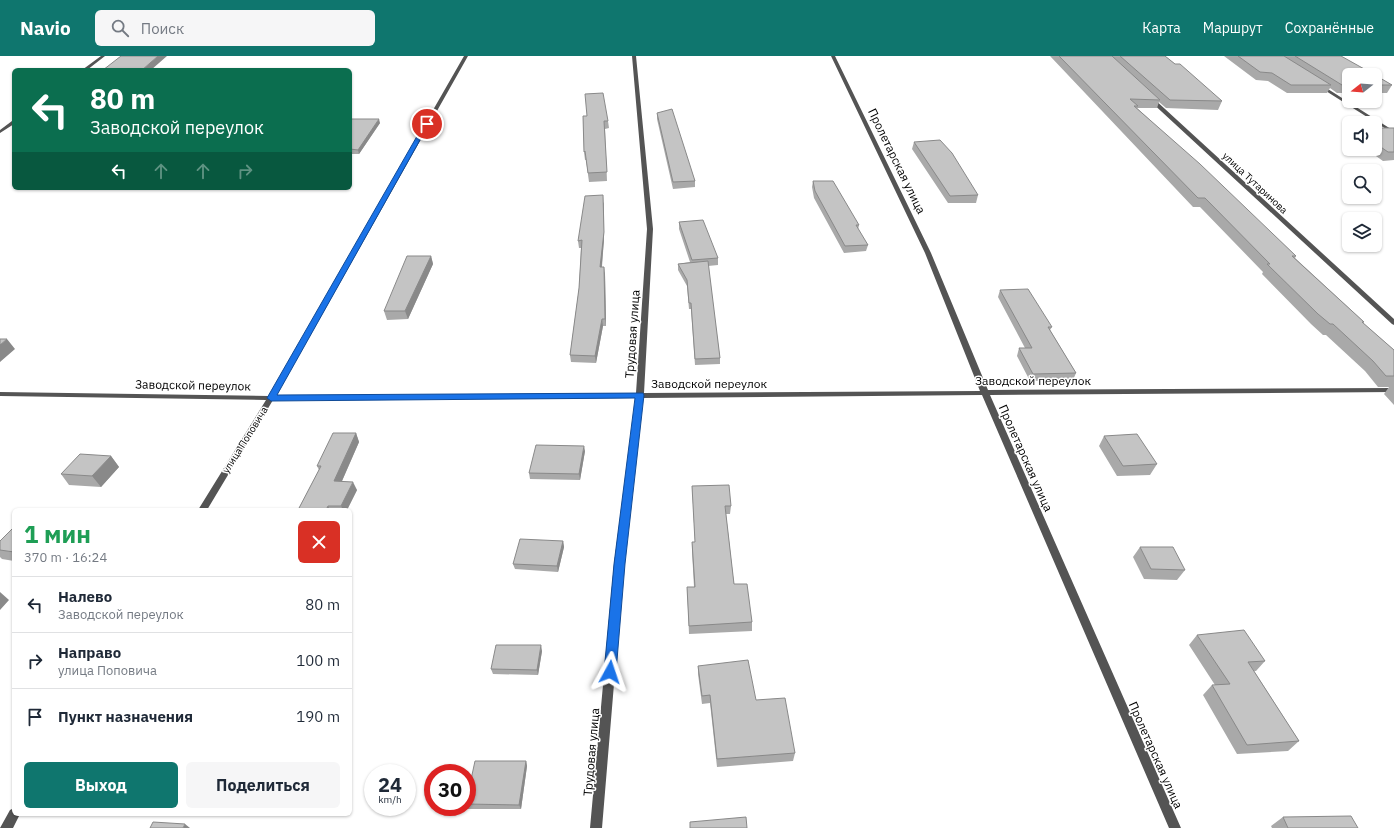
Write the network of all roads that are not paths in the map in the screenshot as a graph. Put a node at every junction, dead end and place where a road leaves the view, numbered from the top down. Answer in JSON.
{"nodes":[{"id":1,"x":103,"y":56,"type":"edge"},
{"id":2,"x":466,"y":56,"type":"edge"},
{"id":3,"x":634,"y":56,"type":"edge"},
{"id":4,"x":833,"y":56,"type":"edge"},
{"id":5,"x":87,"y":68,"type":"edge"},
{"id":6,"x":1313,"y":82,"type":"edge"},
{"id":7,"x":1145,"y":93,"type":"edge"},
{"id":8,"x":12,"y":123,"type":"edge"},
{"id":9,"x":0,"y":132,"type":"edge"},
{"id":10,"x":1394,"y":133,"type":"edge"},
{"id":11,"x":1394,"y":323,"type":"edge"},
{"id":12,"x":1394,"y":390,"type":"edge"},
{"id":13,"x":985,"y":393,"type":"junction"},
{"id":14,"x":0,"y":394,"type":"edge"},
{"id":15,"x":640,"y":395,"type":"junction"},
{"id":16,"x":271,"y":398,"type":"junction"},
{"id":17,"x":203,"y":508,"type":"edge"},
{"id":18,"x":13,"y":816,"type":"edge"},
{"id":19,"x":6,"y":828,"type":"edge"},
{"id":20,"x":596,"y":828,"type":"edge"},
{"id":21,"x":1175,"y":828,"type":"edge"}],
"edges":[{"from":1,"to":5,"type":"street"},
{"from":2,"to":16,"type":"street","name":"улица Поповича"},
{"from":3,"to":15,"type":"street","name":"Трудовая улица"},
{"from":4,"to":13,"type":"street","name":"Пролетарская улица"},
{"from":6,"to":10,"type":"street"},
{"from":7,"to":11,"type":"street","name":"улица Тутаринова"},
{"from":8,"to":9,"type":"street"},
{"from":12,"to":13,"type":"street","name":"Заводской переулок"},
{"from":13,"to":15,"type":"street","name":"Заводской переулок"},
{"from":13,"to":21,"type":"street","name":"Пролетарская улица"},
{"from":14,"to":16,"type":"street","name":"Заводской переулок"},
{"from":15,"to":16,"type":"street","name":"Заводской переулок"},
{"from":15,"to":20,"type":"street","name":"Трудовая улица"},
{"from":16,"to":17,"type":"street","name":"улица Поповича"},
{"from":18,"to":19,"type":"street"}]}
